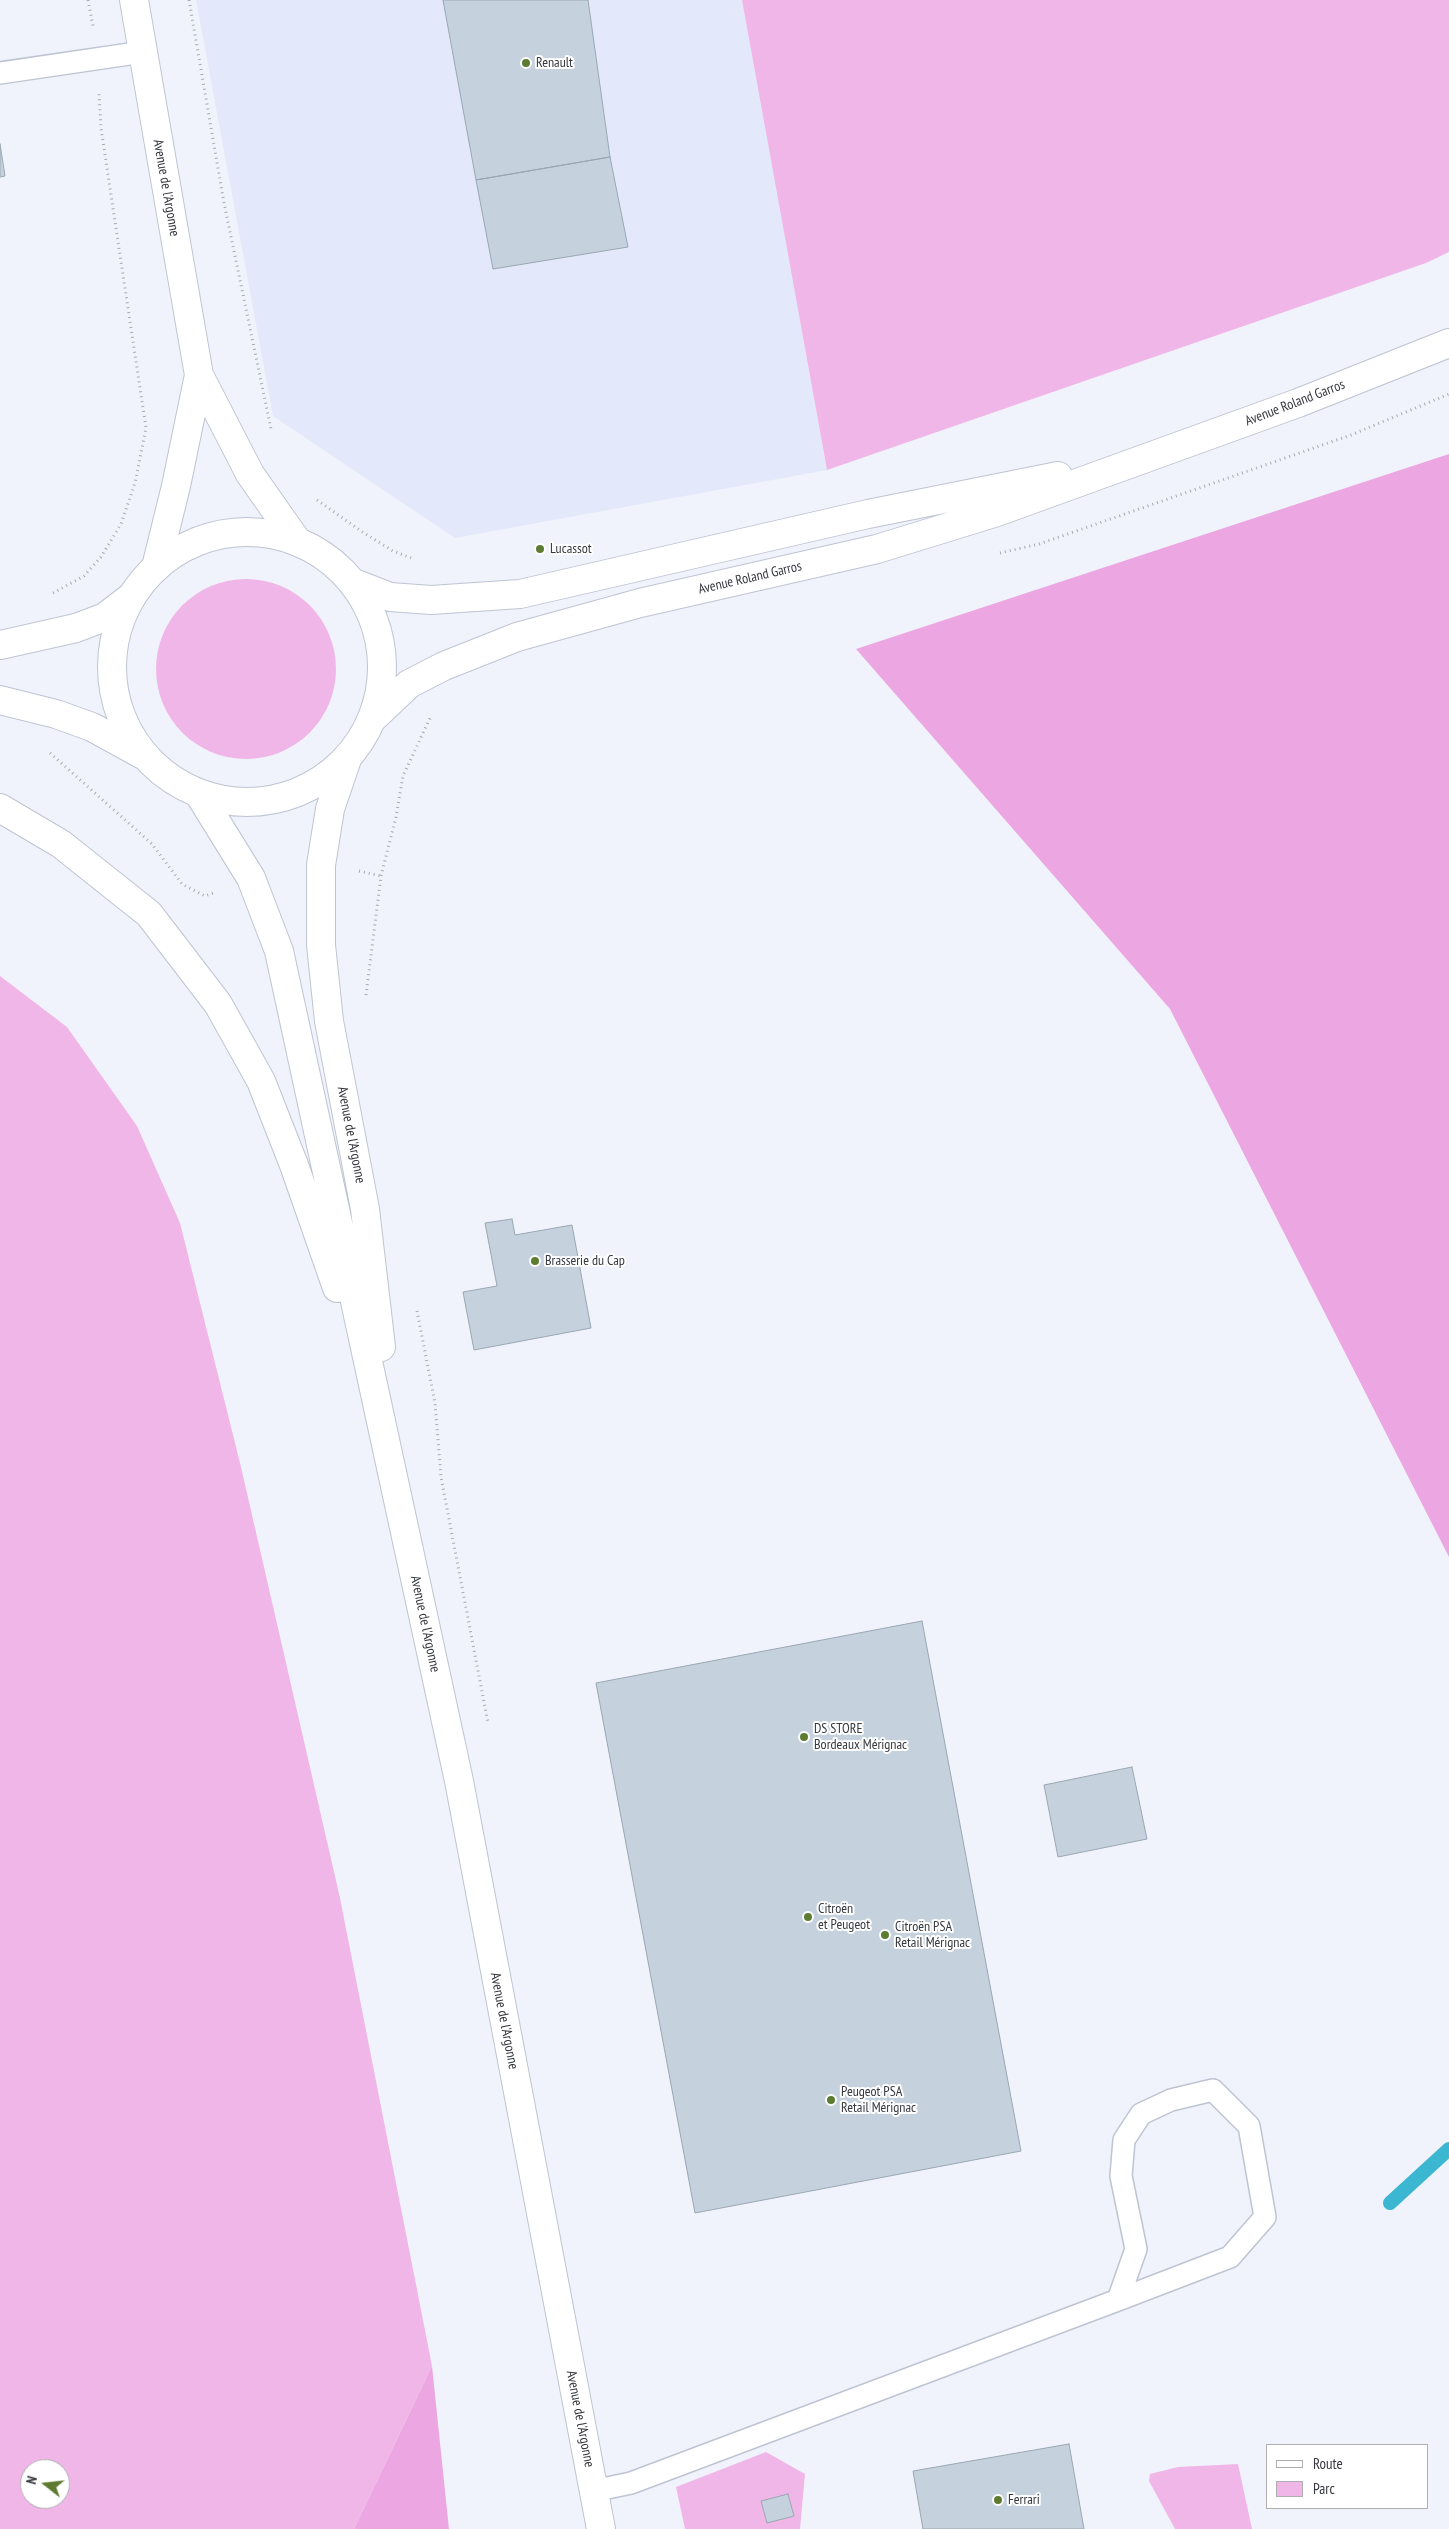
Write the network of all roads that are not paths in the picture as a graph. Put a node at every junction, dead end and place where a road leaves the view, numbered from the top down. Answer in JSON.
{"nodes":[{"id":1,"x":134,"y":0,"type":"edge"},
{"id":2,"x":143,"y":52,"type":"junction"},
{"id":3,"x":0,"y":73,"type":"edge"},
{"id":4,"x":1449,"y":343,"type":"edge"},
{"id":5,"x":199,"y":375,"type":"junction"},
{"id":6,"x":1140,"y":460,"type":"junction"},
{"id":7,"x":297,"y":541,"type":"junction"},
{"id":8,"x":156,"y":567,"type":"junction"},
{"id":9,"x":354,"y":583,"type":"junction"},
{"id":10,"x":131,"y":598,"type":"junction"},
{"id":11,"x":0,"y":645,"type":"edge"},
{"id":12,"x":0,"y":700,"type":"edge"},
{"id":13,"x":372,"y":719,"type":"junction"},
{"id":14,"x":146,"y":757,"type":"junction"},
{"id":15,"x":347,"y":759,"type":"junction"},
{"id":16,"x":199,"y":794,"type":"junction"},
{"id":17,"x":0,"y":808,"type":"edge"},
{"id":18,"x":377,"y":1402,"type":"junction"},
{"id":19,"x":401,"y":1514,"type":"junction"},
{"id":20,"x":1118,"y":2300,"type":"junction"},
{"id":21,"x":593,"y":2491,"type":"junction"},
{"id":22,"x":601,"y":2529,"type":"edge"}],
"edges":[{"from":1,"to":2,"type":"main road","name":"Avenue de l'Argonne"},
{"from":2,"to":3,"type":"lane"},
{"from":2,"to":5,"type":"main road","name":"Avenue de l'Argonne"},
{"from":4,"to":6,"type":"main road","name":"Avenue Roland Garros"},
{"from":5,"to":7,"type":"main road"},
{"from":5,"to":8,"type":"main road"},
{"from":6,"to":9,"type":"main road","name":"Avenue Roland Garros"},
{"from":6,"to":13,"type":"main road","name":"Avenue Roland Garros"},
{"from":7,"to":8,"type":"main road"},
{"from":7,"to":9,"type":"main road"},
{"from":8,"to":10,"type":"main road"},
{"from":9,"to":13,"type":"main road"},
{"from":10,"to":11,"type":"main road"},
{"from":10,"to":14,"type":"main road"},
{"from":12,"to":14,"type":"main road"},
{"from":13,"to":15,"type":"main road"},
{"from":14,"to":16,"type":"main road"},
{"from":15,"to":16,"type":"main road"},
{"from":15,"to":19,"type":"main road","name":"Avenue de l'Argonne"},
{"from":16,"to":18,"type":"main road","name":"Avenue de l'Argonne"},
{"from":17,"to":18,"type":"main road"},
{"from":18,"to":19,"type":"main road","name":"Avenue de l'Argonne"},
{"from":19,"to":21,"type":"main road","name":"Avenue de l'Argonne"},
{"from":20,"to":20,"type":"lane"},
{"from":20,"to":21,"type":"lane"},
{"from":21,"to":22,"type":"main road","name":"Avenue de l'Argonne"}]}
